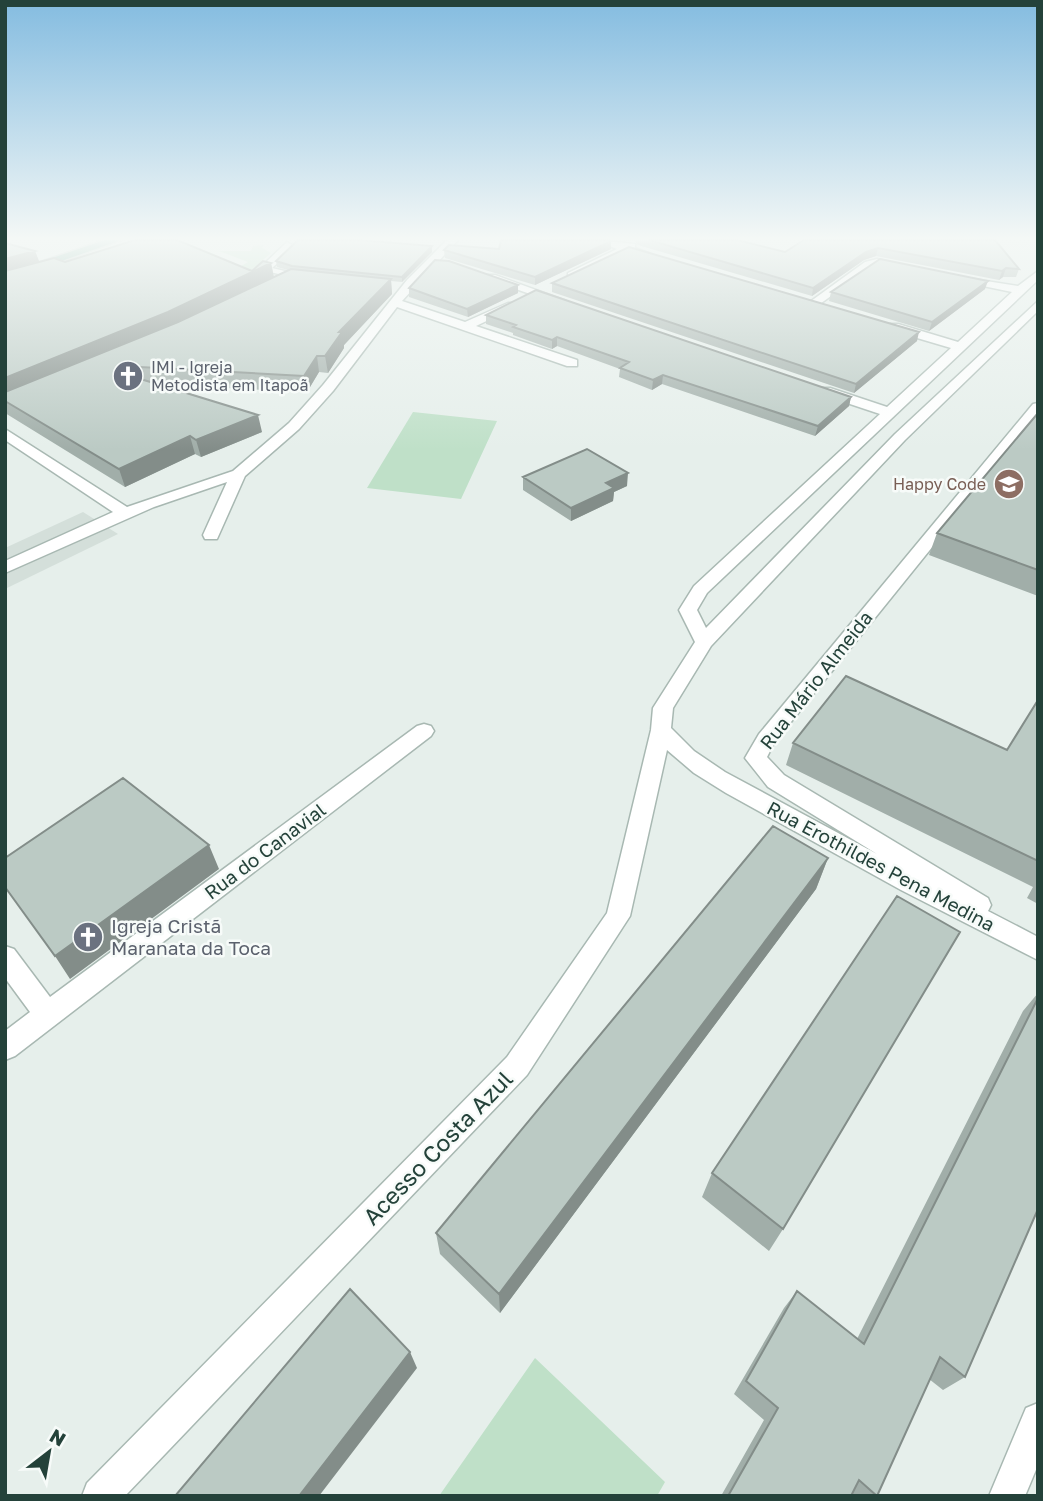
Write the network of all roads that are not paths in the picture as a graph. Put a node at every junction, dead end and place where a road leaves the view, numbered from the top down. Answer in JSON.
{"nodes":[{"id":1,"x":383,"y":310,"type":"edge"},
{"id":2,"x":429,"y":310,"type":"edge"},
{"id":3,"x":499,"y":310,"type":"edge"},
{"id":4,"x":1000,"y":310,"type":"edge"},
{"id":5,"x":1032,"y":310,"type":"edge"},
{"id":6,"x":887,"y":325,"type":"edge"},
{"id":7,"x":466,"y":326,"type":"junction"},
{"id":8,"x":961,"y":347,"type":"junction"},
{"id":9,"x":572,"y":363,"type":"dead end"},
{"id":10,"x":811,"y":386,"type":"edge"},
{"id":11,"x":1038,"y":407,"type":"edge"},
{"id":12,"x":890,"y":413,"type":"junction"},
{"id":13,"x":5,"y":433,"type":"edge"},
{"id":14,"x":238,"y":474,"type":"junction"},
{"id":15,"x":124,"y":512,"type":"junction"},
{"id":16,"x":211,"y":535,"type":"dead end"},
{"id":17,"x":5,"y":568,"type":"edge"},
{"id":18,"x":704,"y":642,"type":"junction"},
{"id":19,"x":661,"y":730,"type":"junction"},
{"id":20,"x":424,"y":731,"type":"dead end"},
{"id":21,"x":1038,"y":941,"type":"edge"},
{"id":22,"x":1038,"y":949,"type":"edge"},
{"id":23,"x":5,"y":957,"type":"edge"},
{"id":24,"x":47,"y":1014,"type":"junction"},
{"id":25,"x":5,"y":1046,"type":"edge"},
{"id":26,"x":1038,"y":1420,"type":"edge"},
{"id":27,"x":100,"y":1496,"type":"edge"},
{"id":28,"x":1007,"y":1496,"type":"edge"}],
"edges":[{"from":1,"to":14,"type":"street"},
{"from":2,"to":7,"type":"street"},
{"from":3,"to":7,"type":"street"},
{"from":4,"to":8,"type":"street"},
{"from":5,"to":18,"type":"street"},
{"from":6,"to":8,"type":"street"},
{"from":7,"to":9,"type":"street"},
{"from":8,"to":12,"type":"street"},
{"from":10,"to":12,"type":"street"},
{"from":11,"to":21,"type":"street","name":"Rua Mário Almeida"},
{"from":12,"to":18,"type":"street"},
{"from":13,"to":15,"type":"street"},
{"from":14,"to":15,"type":"street"},
{"from":14,"to":16,"type":"street"},
{"from":15,"to":17,"type":"street"},
{"from":18,"to":19,"type":"street"},
{"from":19,"to":22,"type":"street","name":"Rua Erothildes Pena Medina"},
{"from":19,"to":27,"type":"street","name":"Acesso Costa Azul"},
{"from":20,"to":24,"type":"street","name":"Rua do Canavial"},
{"from":23,"to":24,"type":"street"},
{"from":24,"to":25,"type":"street","name":"Rua do Canavial"},
{"from":26,"to":28,"type":"street"}]}
